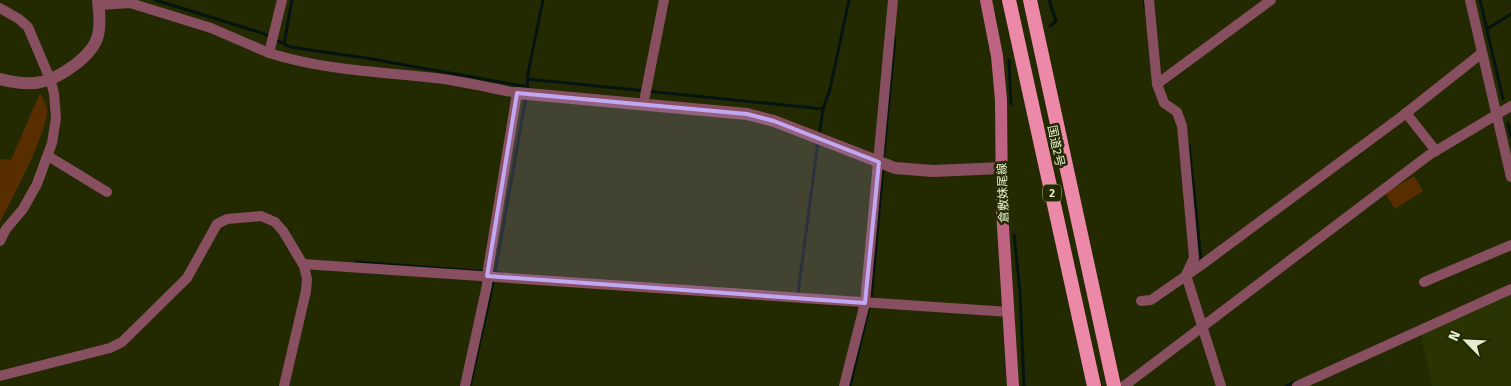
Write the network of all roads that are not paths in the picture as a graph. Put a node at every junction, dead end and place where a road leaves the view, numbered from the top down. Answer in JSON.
{"nodes":[{"id":1,"x":282,"y":0,"type":"edge"},
{"id":2,"x":664,"y":0,"type":"edge"},
{"id":3,"x":893,"y":0,"type":"edge"},
{"id":4,"x":986,"y":0,"type":"edge"},
{"id":5,"x":1009,"y":0,"type":"edge"},
{"id":6,"x":1030,"y":0,"type":"edge"},
{"id":7,"x":1149,"y":0,"type":"edge"},
{"id":8,"x":1271,"y":0,"type":"edge"},
{"id":9,"x":1470,"y":0,"type":"edge"},
{"id":10,"x":99,"y":3,"type":"edge"},
{"id":11,"x":0,"y":8,"type":"edge"},
{"id":12,"x":270,"y":53,"type":"junction"},
{"id":13,"x":1482,"y":54,"type":"junction"},
{"id":14,"x":0,"y":79,"type":"edge"},
{"id":15,"x":50,"y":79,"type":"junction"},
{"id":16,"x":1157,"y":86,"type":"junction"},
{"id":17,"x":517,"y":93,"type":"junction"},
{"id":18,"x":646,"y":93,"type":"dead end"},
{"id":19,"x":1511,"y":106,"type":"edge"},
{"id":20,"x":1406,"y":113,"type":"junction"},
{"id":21,"x":1496,"y":115,"type":"junction"},
{"id":22,"x":1436,"y":151,"type":"junction"},
{"id":23,"x":48,"y":156,"type":"junction"},
{"id":24,"x":879,"y":162,"type":"junction"},
{"id":25,"x":1002,"y":168,"type":"junction"},
{"id":26,"x":1511,"y":177,"type":"edge"},
{"id":27,"x":107,"y":192,"type":"dead end"},
{"id":28,"x":0,"y":242,"type":"edge"},
{"id":29,"x":1511,"y":245,"type":"edge"},
{"id":30,"x":304,"y":264,"type":"junction"},
{"id":31,"x":490,"y":274,"type":"junction"},
{"id":32,"x":1186,"y":275,"type":"junction"},
{"id":33,"x":1424,"y":282,"type":"dead end"},
{"id":34,"x":1511,"y":289,"type":"edge"},
{"id":35,"x":1141,"y":301,"type":"dead end"},
{"id":36,"x":868,"y":303,"type":"junction"},
{"id":37,"x":1010,"y":312,"type":"junction"},
{"id":38,"x":1202,"y":327,"type":"junction"},
{"id":39,"x":0,"y":376,"type":"edge"},
{"id":40,"x":284,"y":386,"type":"edge"},
{"id":41,"x":465,"y":386,"type":"edge"},
{"id":42,"x":844,"y":386,"type":"edge"},
{"id":43,"x":1013,"y":386,"type":"edge"},
{"id":44,"x":1094,"y":386,"type":"edge"},
{"id":45,"x":1114,"y":386,"type":"edge"},
{"id":46,"x":1124,"y":386,"type":"edge"},
{"id":47,"x":1221,"y":386,"type":"edge"},
{"id":48,"x":1297,"y":386,"type":"edge"}],
"edges":[{"from":1,"to":12,"type":"street"},
{"from":2,"to":18,"type":"street"},
{"from":3,"to":24,"type":"street"},
{"from":4,"to":25,"type":"main road","name":"倉敷妹尾線"},
{"from":5,"to":44,"type":"highway","name":"国道2号","number":"2"},
{"from":6,"to":45,"type":"highway","name":"国道2号","number":"2"},
{"from":7,"to":16,"type":"street"},
{"from":8,"to":16,"type":"street"},
{"from":9,"to":13,"type":"street"},
{"from":10,"to":12,"type":"street"},
{"from":10,"to":15,"type":"street"},
{"from":11,"to":15,"type":"street"},
{"from":12,"to":17,"type":"street"},
{"from":13,"to":20,"type":"street"},
{"from":13,"to":21,"type":"street"},
{"from":14,"to":15,"type":"street"},
{"from":15,"to":23,"type":"street"},
{"from":16,"to":32,"type":"street"},
{"from":17,"to":24,"type":"street"},
{"from":17,"to":31,"type":"street"},
{"from":19,"to":21,"type":"street"},
{"from":20,"to":22,"type":"street"},
{"from":20,"to":32,"type":"street"},
{"from":21,"to":22,"type":"street"},
{"from":21,"to":26,"type":"street"},
{"from":22,"to":38,"type":"street"},
{"from":23,"to":27,"type":"street"},
{"from":23,"to":28,"type":"street"},
{"from":24,"to":25,"type":"street"},
{"from":24,"to":36,"type":"street"},
{"from":25,"to":37,"type":"main road","name":"倉敷妹尾線"},
{"from":29,"to":33,"type":"street"},
{"from":30,"to":31,"type":"street"},
{"from":30,"to":39,"type":"street"},
{"from":30,"to":40,"type":"street"},
{"from":31,"to":36,"type":"street"},
{"from":31,"to":41,"type":"street"},
{"from":32,"to":35,"type":"street"},
{"from":32,"to":38,"type":"street"},
{"from":34,"to":48,"type":"street"},
{"from":36,"to":37,"type":"street"},
{"from":36,"to":42,"type":"street"},
{"from":37,"to":43,"type":"main road","name":"倉敷妹尾線"},
{"from":38,"to":46,"type":"street"},
{"from":38,"to":47,"type":"street"}]}
